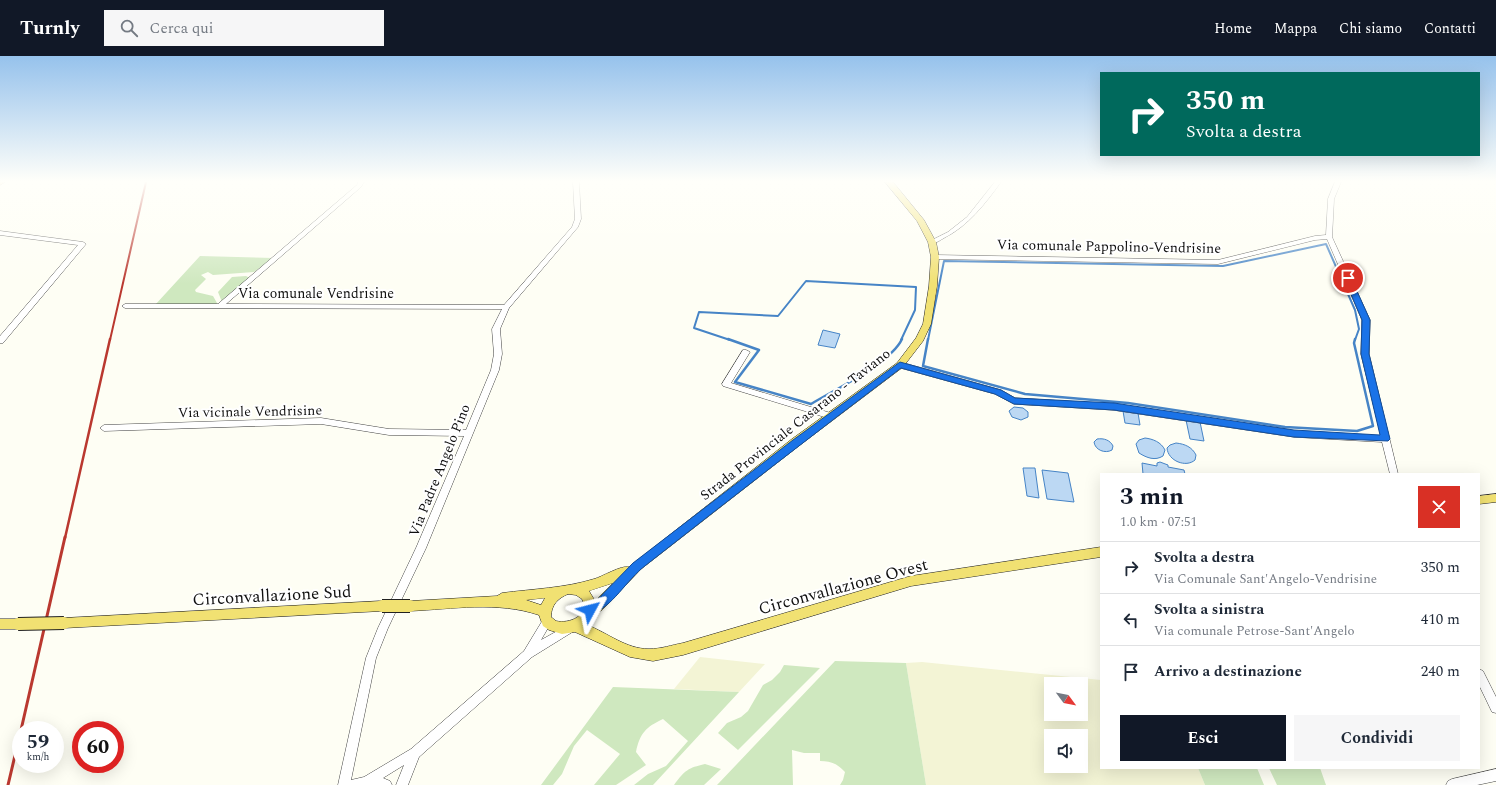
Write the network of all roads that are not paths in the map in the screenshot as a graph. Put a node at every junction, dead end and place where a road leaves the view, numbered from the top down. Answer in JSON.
{"nodes":[{"id":1,"x":324,"y":216,"type":"edge"},
{"id":2,"x":578,"y":216,"type":"edge"},
{"id":3,"x":917,"y":216,"type":"edge"},
{"id":4,"x":971,"y":216,"type":"edge"},
{"id":5,"x":1330,"y":216,"type":"edge"},
{"id":6,"x":0,"y":233,"type":"edge"},
{"id":7,"x":1329,"y":237,"type":"junction"},
{"id":8,"x":932,"y":242,"type":"junction"},
{"id":9,"x":935,"y":256,"type":"junction"},
{"id":10,"x":125,"y":306,"type":"dead end"},
{"id":11,"x":220,"y":306,"type":"junction"},
{"id":12,"x":506,"y":307,"type":"junction"},
{"id":13,"x":0,"y":341,"type":"edge"},
{"id":14,"x":746,"y":352,"type":"dead end"},
{"id":15,"x":900,"y":365,"type":"junction"},
{"id":16,"x":831,"y":416,"type":"junction"},
{"id":17,"x":104,"y":428,"type":"dead end"},
{"id":18,"x":468,"y":433,"type":"junction"},
{"id":19,"x":1385,"y":439,"type":"junction"},
{"id":20,"x":1394,"y":473,"type":"edge"},
{"id":21,"x":1496,"y":498,"type":"edge"},
{"id":22,"x":1480,"y":500,"type":"edge"},
{"id":23,"x":1100,"y":552,"type":"edge"},
{"id":24,"x":637,"y":566,"type":"junction"},
{"id":25,"x":568,"y":590,"type":"junction"},
{"id":26,"x":491,"y":601,"type":"junction"},
{"id":27,"x":588,"y":614,"type":"junction"},
{"id":28,"x":546,"y":617,"type":"junction"},
{"id":29,"x":0,"y":624,"type":"edge"},
{"id":30,"x":573,"y":627,"type":"junction"},
{"id":31,"x":600,"y":636,"type":"junction"},
{"id":32,"x":528,"y":654,"type":"junction"},
{"id":33,"x":1480,"y":676,"type":"edge"},
{"id":34,"x":1496,"y":708,"type":"edge"},
{"id":35,"x":415,"y":753,"type":"junction"},
{"id":36,"x":1496,"y":775,"type":"edge"},
{"id":37,"x":367,"y":781,"type":"junction"},
{"id":38,"x":344,"y":785,"type":"edge"},
{"id":39,"x":353,"y":785,"type":"edge"},
{"id":40,"x":386,"y":785,"type":"edge"},
{"id":41,"x":402,"y":785,"type":"edge"},
{"id":42,"x":1452,"y":785,"type":"edge"}],
"edges":[{"from":1,"to":11,"type":"street"},
{"from":2,"to":12,"type":"street","name":"Via Padre Angelo Pino"},
{"from":3,"to":8,"type":"main road","name":"Strada Provinciale Casarano - Taviano"},
{"from":4,"to":8,"type":"street"},
{"from":5,"to":7,"type":"street"},
{"from":6,"to":13,"type":"street"},
{"from":7,"to":9,"type":"street","name":"Via comunale Pappolino-Vendrisine"},
{"from":7,"to":19,"type":"street"},
{"from":8,"to":9,"type":"main road","name":"Strada Provinciale Casarano - Taviano"},
{"from":9,"to":15,"type":"main road","name":"Strada Provinciale Casarano - Taviano"},
{"from":10,"to":11,"type":"street","name":"Via comunale Vendrisine"},
{"from":11,"to":12,"type":"street","name":"Via comunale Vendrisine"},
{"from":12,"to":18,"type":"street","name":"Via Padre Angelo Pino"},
{"from":14,"to":16,"type":"street"},
{"from":15,"to":16,"type":"main road","name":"Strada Provinciale Casarano - Taviano"},
{"from":15,"to":19,"type":"street"},
{"from":16,"to":24,"type":"main road","name":"Strada Provinciale Casarano - Taviano"},
{"from":17,"to":18,"type":"street","name":"Via vicinale Vendrisine"},
{"from":18,"to":38,"type":"street","name":"Via Padre Angelo Pino"},
{"from":19,"to":20,"type":"street"},
{"from":21,"to":22,"type":"main road"},
{"from":23,"to":31,"type":"main road","name":"Circonvallazione Ovest"},
{"from":24,"to":25,"type":"main road"},
{"from":24,"to":27,"type":"main road","name":"Strada Provinciale Casarano - Taviano"},
{"from":25,"to":26,"type":"main road"},
{"from":25,"to":27,"type":"main road"},
{"from":25,"to":28,"type":"main road"},
{"from":26,"to":28,"type":"main road","name":"Circonvallazione Sud"},
{"from":26,"to":29,"type":"main road","name":"Circonvallazione Sud","bridge":true},
{"from":27,"to":30,"type":"main road"},
{"from":27,"to":31,"type":"main road"},
{"from":28,"to":30,"type":"main road","name":"Circonvallazione Sud"},
{"from":28,"to":32,"type":"street"},
{"from":30,"to":31,"type":"main road","name":"Circonvallazione Ovest"},
{"from":30,"to":32,"type":"street"},
{"from":32,"to":35,"type":"street"},
{"from":33,"to":34,"type":"street"},
{"from":35,"to":37,"type":"street"},
{"from":35,"to":41,"type":"street"},
{"from":36,"to":42,"type":"street"},
{"from":37,"to":39,"type":"street"},
{"from":37,"to":40,"type":"street"}]}
